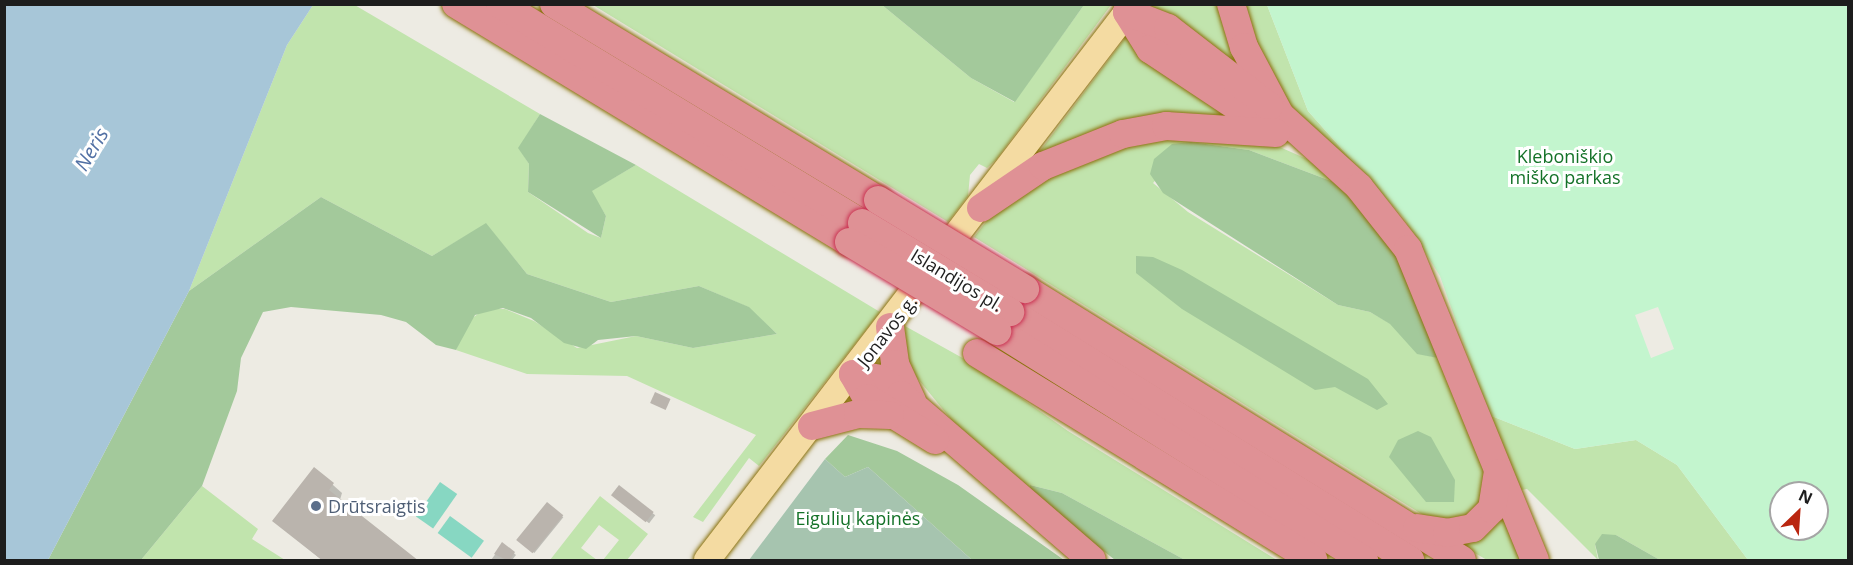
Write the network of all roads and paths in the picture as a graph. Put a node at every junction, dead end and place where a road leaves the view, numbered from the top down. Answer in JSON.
{"nodes":[{"id":1,"x":456,"y":4,"type":"edge"},
{"id":2,"x":500,"y":4,"type":"edge"},
{"id":3,"x":554,"y":4,"type":"edge"},
{"id":4,"x":1232,"y":4,"type":"edge"},
{"id":5,"x":1127,"y":12,"type":"joint"},
{"id":6,"x":570,"y":60,"type":"junction"},
{"id":7,"x":1278,"y":124,"type":"junction"},
{"id":8,"x":981,"y":208,"type":"junction"},
{"id":9,"x":863,"y":222,"type":"junction"},
{"id":10,"x":1011,"y":311,"type":"junction"},
{"id":11,"x":890,"y":327,"type":"junction"},
{"id":12,"x":977,"y":353,"type":"dead end"},
{"id":13,"x":853,"y":375,"type":"junction"},
{"id":14,"x":902,"y":410,"type":"junction"},
{"id":15,"x":812,"y":426,"type":"junction"},
{"id":16,"x":1498,"y":473,"type":"junction"},
{"id":17,"x":1406,"y":526,"type":"junction"},
{"id":18,"x":1356,"y":558,"type":"edge"},
{"id":19,"x":707,"y":561,"type":"edge"},
{"id":20,"x":1092,"y":561,"type":"edge"},
{"id":21,"x":1313,"y":561,"type":"edge"},
{"id":22,"x":1410,"y":561,"type":"edge"},
{"id":23,"x":1462,"y":561,"type":"edge"},
{"id":24,"x":1535,"y":561,"type":"edge"}],
"edges":[{"from":1,"to":6,"type":"highway","name":"Islandijos pl."},
{"from":2,"to":6,"type":"highway","name":"Islandijos pl."},
{"from":3,"to":9,"type":"highway"},
{"from":4,"to":7,"type":"highway"},
{"from":5,"to":7,"type":"highway"},
{"from":5,"to":8,"type":"main road","name":"Jonavos g."},
{"from":6,"to":9,"type":"highway","name":"Islandijos pl."},
{"from":7,"to":8,"type":"highway"},
{"from":7,"to":16,"type":"highway"},
{"from":8,"to":11,"type":"main road","name":"Jonavos g."},
{"from":9,"to":10,"type":"highway","name":"Islandijos pl.","bridge":true},
{"from":10,"to":17,"type":"highway"},
{"from":10,"to":18,"type":"highway","name":"Islandijos pl."},
{"from":10,"to":22,"type":"highway","name":"Islandijos pl."},
{"from":11,"to":13,"type":"main road","name":"Jonavos g."},
{"from":11,"to":14,"type":"highway"},
{"from":12,"to":21,"type":"highway"},
{"from":13,"to":14,"type":"highway"},
{"from":13,"to":15,"type":"main road","name":"Jonavos g."},
{"from":14,"to":15,"type":"highway"},
{"from":14,"to":20,"type":"highway"},
{"from":15,"to":19,"type":"main road","name":"Jonavos g."},
{"from":16,"to":17,"type":"highway"},
{"from":16,"to":24,"type":"highway"},
{"from":17,"to":23,"type":"highway"}]}
